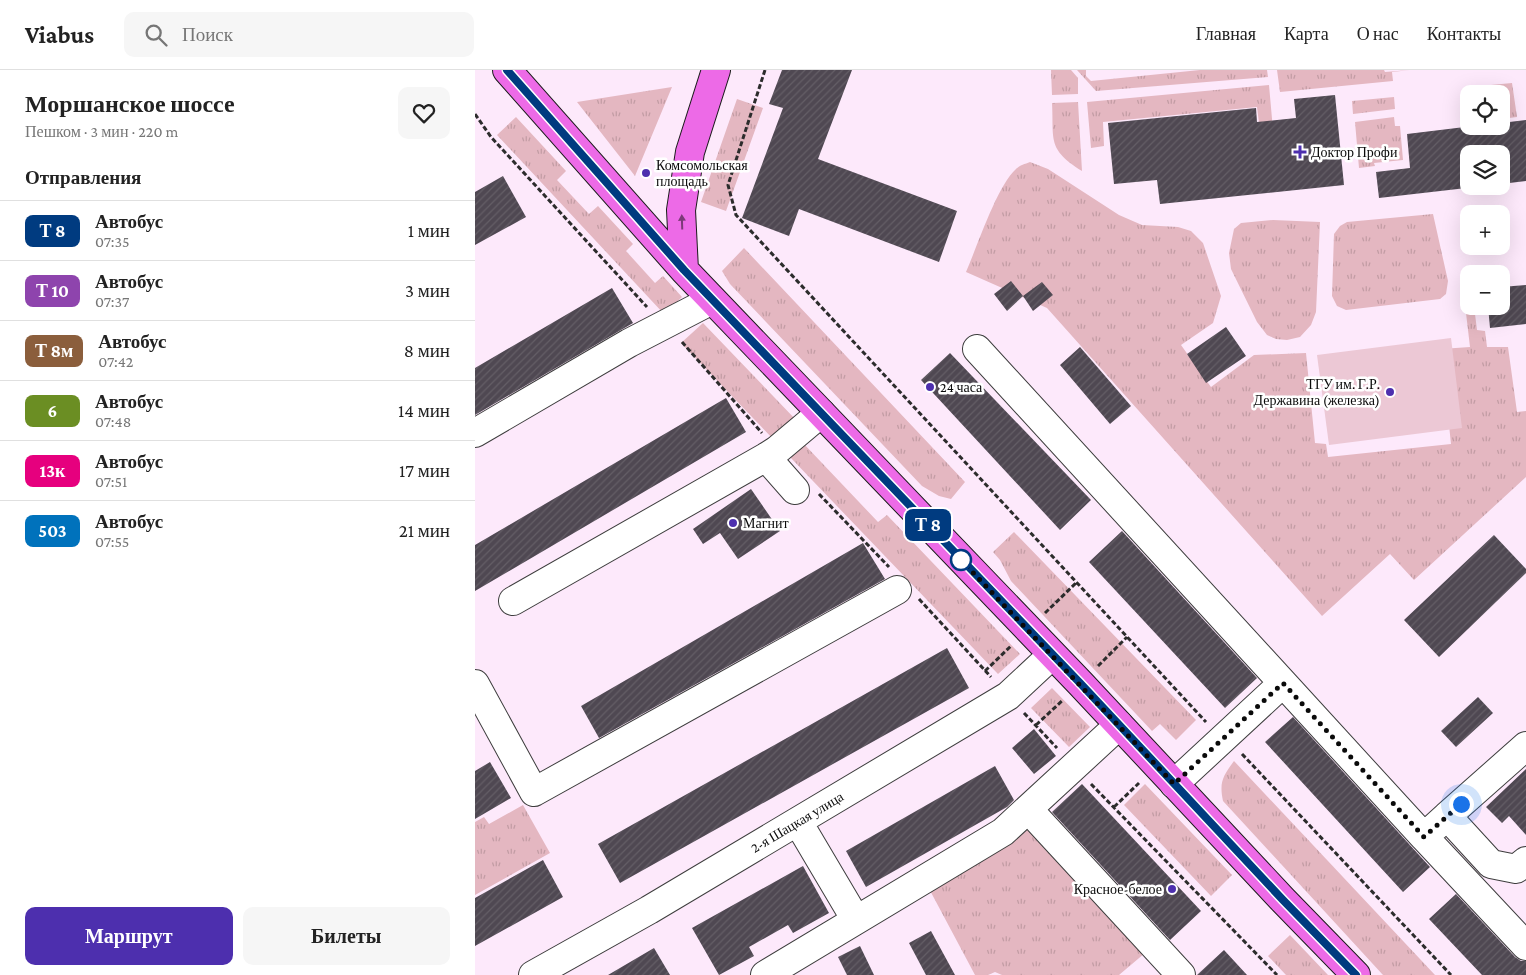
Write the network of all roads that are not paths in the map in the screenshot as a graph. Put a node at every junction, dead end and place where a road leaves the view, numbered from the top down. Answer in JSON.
{"nodes":[{"id":1,"x":507,"y":70,"type":"edge"},
{"id":2,"x":716,"y":70,"type":"edge"},
{"id":3,"x":684,"y":270,"type":"junction"},
{"id":4,"x":712,"y":300,"type":"junction"},
{"id":5,"x":977,"y":349,"type":"dead end"},
{"id":6,"x":821,"y":413,"type":"junction"},
{"id":7,"x":475,"y":433,"type":"edge"},
{"id":8,"x":771,"y":454,"type":"junction"},
{"id":9,"x":806,"y":492,"type":"road end"},
{"id":10,"x":902,"y":585,"type":"road end"},
{"id":11,"x":513,"y":601,"type":"dead end"},
{"id":12,"x":1052,"y":655,"type":"junction"},
{"id":13,"x":1283,"y":683,"type":"junction"},
{"id":14,"x":475,"y":684,"type":"edge"},
{"id":15,"x":482,"y":715,"type":"edge"},
{"id":16,"x":1119,"y":725,"type":"junction"},
{"id":17,"x":1526,"y":746,"type":"edge"},
{"id":18,"x":1174,"y":784,"type":"junction"},
{"id":19,"x":1028,"y":809,"type":"junction"},
{"id":20,"x":1447,"y":816,"type":"junction"},
{"id":21,"x":798,"y":822,"type":"junction"},
{"id":22,"x":1424,"y":837,"type":"junction"},
{"id":23,"x":1526,"y":861,"type":"edge"},
{"id":24,"x":856,"y":920,"type":"junction"},
{"id":25,"x":1526,"y":946,"type":"edge"},
{"id":26,"x":533,"y":975,"type":"edge"},
{"id":27,"x":765,"y":975,"type":"edge"},
{"id":28,"x":1181,"y":975,"type":"edge"},
{"id":29,"x":1356,"y":975,"type":"edge"}],
"edges":[{"from":1,"to":3,"type":"main road"},
{"from":3,"to":2,"type":"main road","one_way":true},
{"from":3,"to":4,"type":"main road"},
{"from":4,"to":6,"type":"main road"},
{"from":4,"to":7,"type":"street"},
{"from":5,"to":13,"type":"street"},
{"from":6,"to":8,"type":"street"},
{"from":6,"to":12,"type":"main road"},
{"from":8,"to":9,"type":"street"},
{"from":8,"to":11,"type":"street"},
{"from":10,"to":15,"type":"street"},
{"from":12,"to":16,"type":"main road"},
{"from":12,"to":21,"type":"street","name":"2-я Шацкая улица"},
{"from":13,"to":18,"type":"street"},
{"from":13,"to":22,"type":"street"},
{"from":14,"to":15,"type":"street"},
{"from":16,"to":18,"type":"main road"},
{"from":16,"to":19,"type":"street"},
{"from":17,"to":20,"type":"street"},
{"from":18,"to":29,"type":"main road"},
{"from":19,"to":24,"type":"street"},
{"from":19,"to":28,"type":"street"},
{"from":20,"to":22,"type":"street"},
{"from":20,"to":23,"type":"street"},
{"from":21,"to":24,"type":"street"},
{"from":21,"to":26,"type":"street","name":"2-я Шацкая улица"},
{"from":22,"to":25,"type":"street"},
{"from":24,"to":27,"type":"street"}]}
